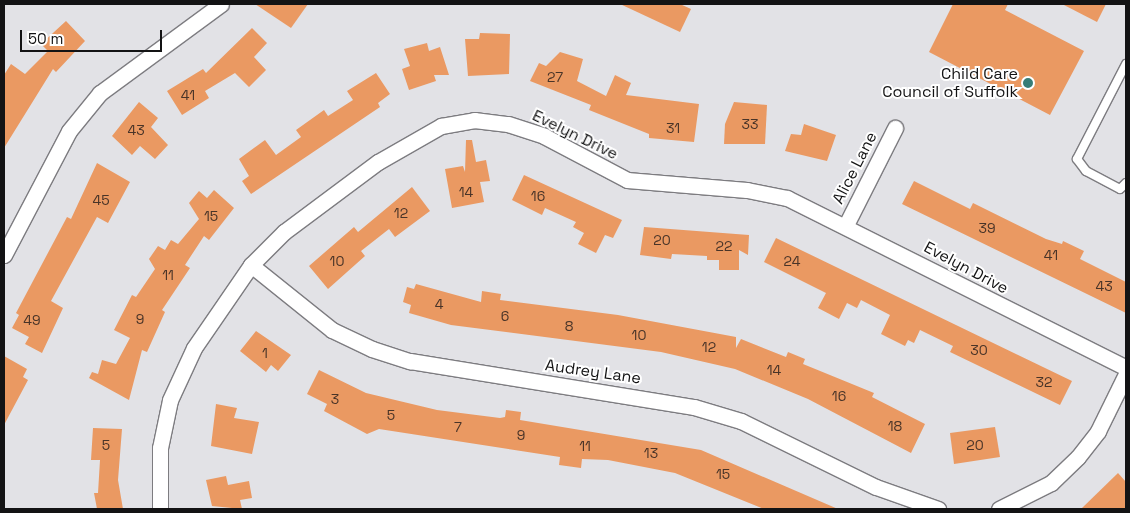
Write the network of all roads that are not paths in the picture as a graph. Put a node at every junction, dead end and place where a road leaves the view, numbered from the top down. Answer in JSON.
{"nodes":[{"id":1,"x":217,"y":5,"type":"edge"},
{"id":2,"x":1126,"y":64,"type":"edge"},
{"id":3,"x":895,"y":128,"type":"dead end"},
{"id":4,"x":1126,"y":183,"type":"edge"},
{"id":5,"x":846,"y":225,"type":"junction"},
{"id":6,"x":4,"y":255,"type":"edge"},
{"id":7,"x":251,"y":265,"type":"junction"},
{"id":8,"x":1126,"y":368,"type":"edge"},
{"id":9,"x":1126,"y":374,"type":"edge"},
{"id":10,"x":160,"y":509,"type":"edge"},
{"id":11,"x":938,"y":509,"type":"edge"},
{"id":12,"x":1000,"y":509,"type":"edge"}],
"edges":[{"from":1,"to":6,"type":"street"},
{"from":2,"to":4,"type":"lane"},
{"from":3,"to":5,"type":"street","name":"Alice Lane"},
{"from":5,"to":7,"type":"street","name":"Evelyn Drive"},
{"from":5,"to":8,"type":"street","name":"Evelyn Drive"},
{"from":7,"to":10,"type":"street","name":"Evelyn Drive"},
{"from":7,"to":11,"type":"street","name":"Audrey Lane"},
{"from":9,"to":12,"type":"street"}]}
